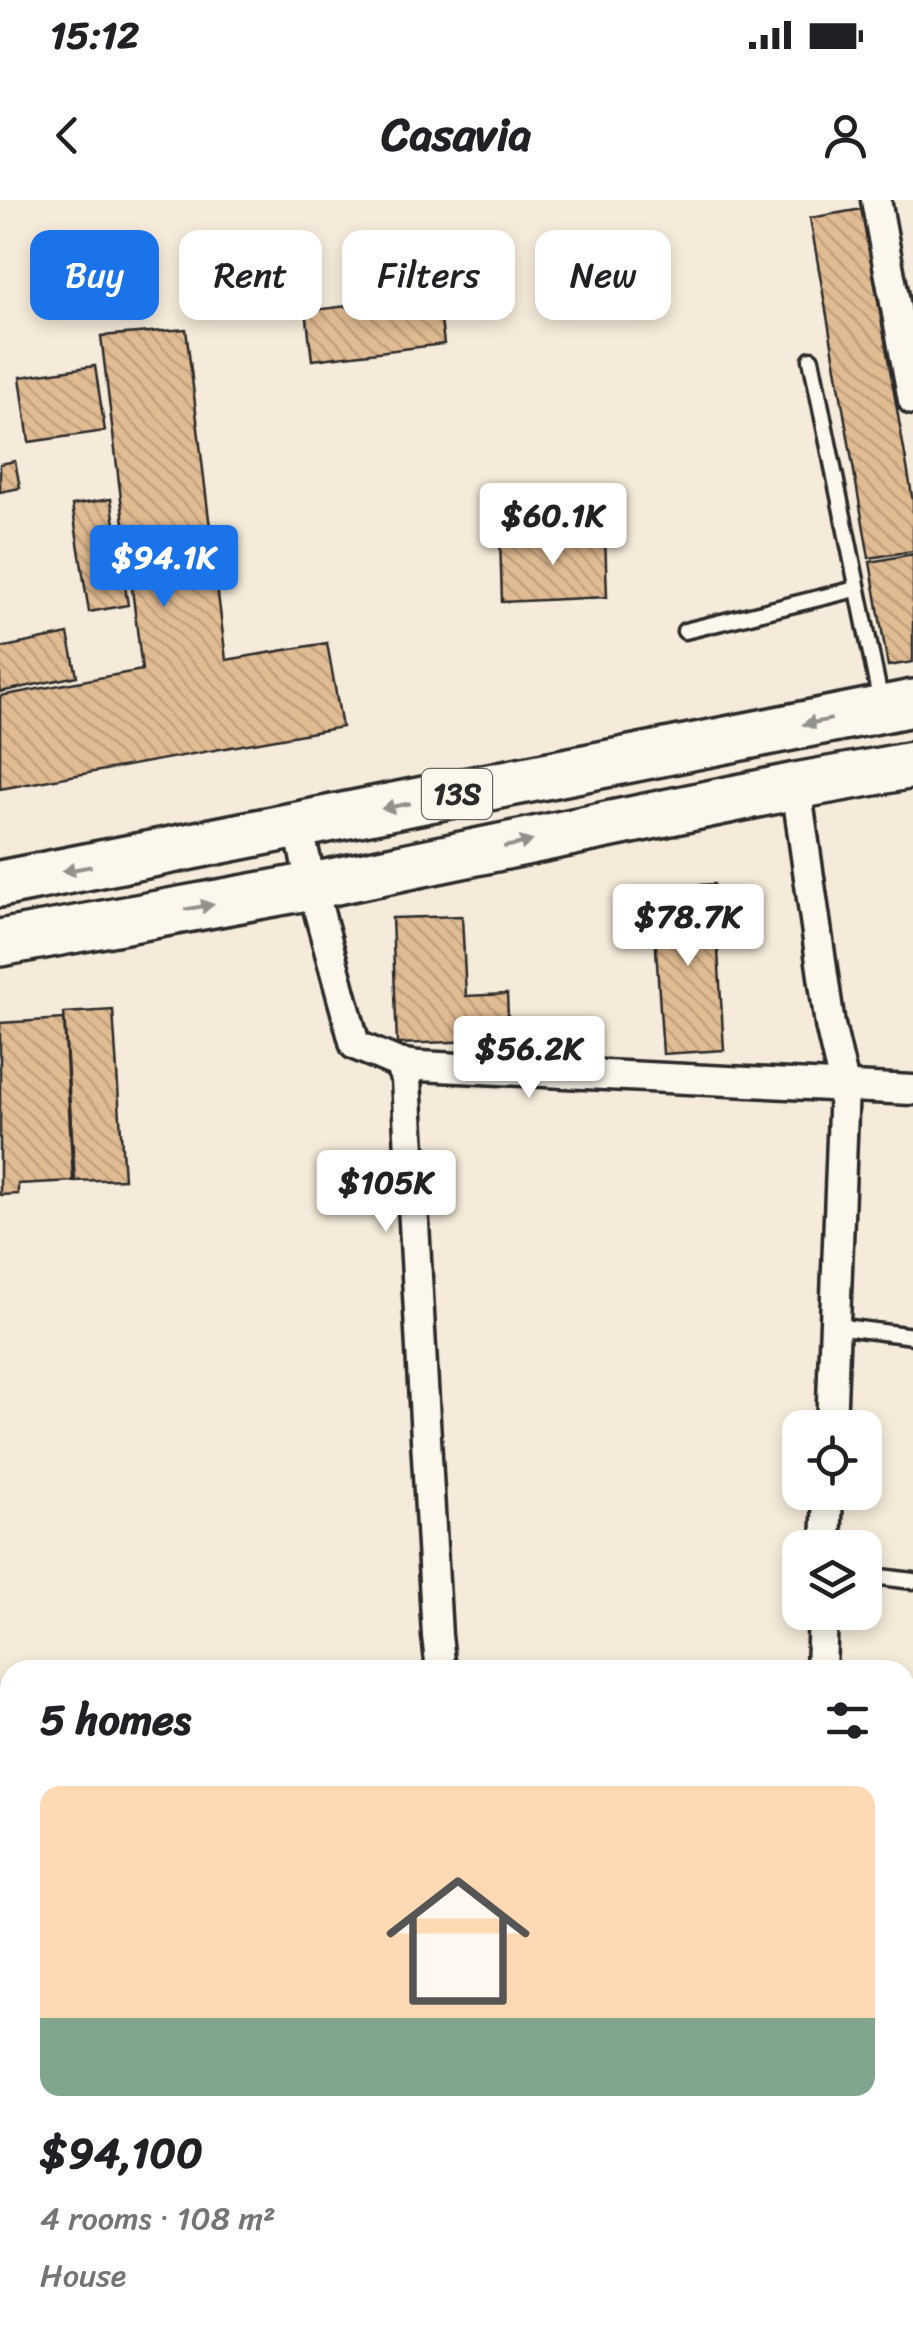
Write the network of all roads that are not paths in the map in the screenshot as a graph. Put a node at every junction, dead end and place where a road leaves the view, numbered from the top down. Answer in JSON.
{"nodes":[{"id":1,"x":876,"y":200,"type":"edge"},
{"id":2,"x":811,"y":359,"type":"dead end"},
{"id":3,"x":913,"y":400,"type":"edge"},
{"id":4,"x":856,"y":589,"type":"junction"},
{"id":5,"x":685,"y":630,"type":"dead end"},
{"id":6,"x":897,"y":706,"type":"edge"},
{"id":7,"x":913,"y":765,"type":"edge"},
{"id":8,"x":796,"y":786,"type":"junction"},
{"id":9,"x":298,"y":826,"type":"junction"},
{"id":10,"x":0,"y":884,"type":"edge"},
{"id":11,"x":312,"y":886,"type":"junction"},
{"id":12,"x":0,"y":944,"type":"edge"},
{"id":13,"x":398,"y":1063,"type":"junction"},
{"id":14,"x":844,"y":1085,"type":"junction"},
{"id":15,"x":913,"y":1090,"type":"edge"},
{"id":16,"x":835,"y":1326,"type":"junction"},
{"id":17,"x":913,"y":1336,"type":"edge"},
{"id":18,"x":831,"y":1410,"type":"edge"},
{"id":19,"x":882,"y":1577,"type":"edge"},
{"id":20,"x":913,"y":1581,"type":"edge"},
{"id":21,"x":822,"y":1630,"type":"edge"},
{"id":22,"x":440,"y":1660,"type":"edge"},
{"id":23,"x":821,"y":1660,"type":"edge"}],
"edges":[{"from":1,"to":3,"type":"street"},
{"from":2,"to":4,"type":"lane"},
{"from":4,"to":5,"type":"lane"},
{"from":4,"to":6,"type":"lane"},
{"from":6,"to":9,"type":"highway","number":"13S","one_way":true},
{"from":7,"to":8,"type":"highway","number":"13S"},
{"from":11,"to":8,"type":"highway","number":"13S","one_way":true},
{"from":8,"to":14,"type":"street"},
{"from":9,"to":10,"type":"highway","number":"13S","one_way":true},
{"from":9,"to":11,"type":"street"},
{"from":12,"to":11,"type":"highway","number":"13S","one_way":true},
{"from":11,"to":13,"type":"street"},
{"from":13,"to":14,"type":"street"},
{"from":13,"to":22,"type":"street"},
{"from":14,"to":15,"type":"street"},
{"from":14,"to":16,"type":"street"},
{"from":16,"to":17,"type":"lane"},
{"from":16,"to":18,"type":"street"},
{"from":19,"to":20,"type":"lane"},
{"from":21,"to":23,"type":"street"}]}
